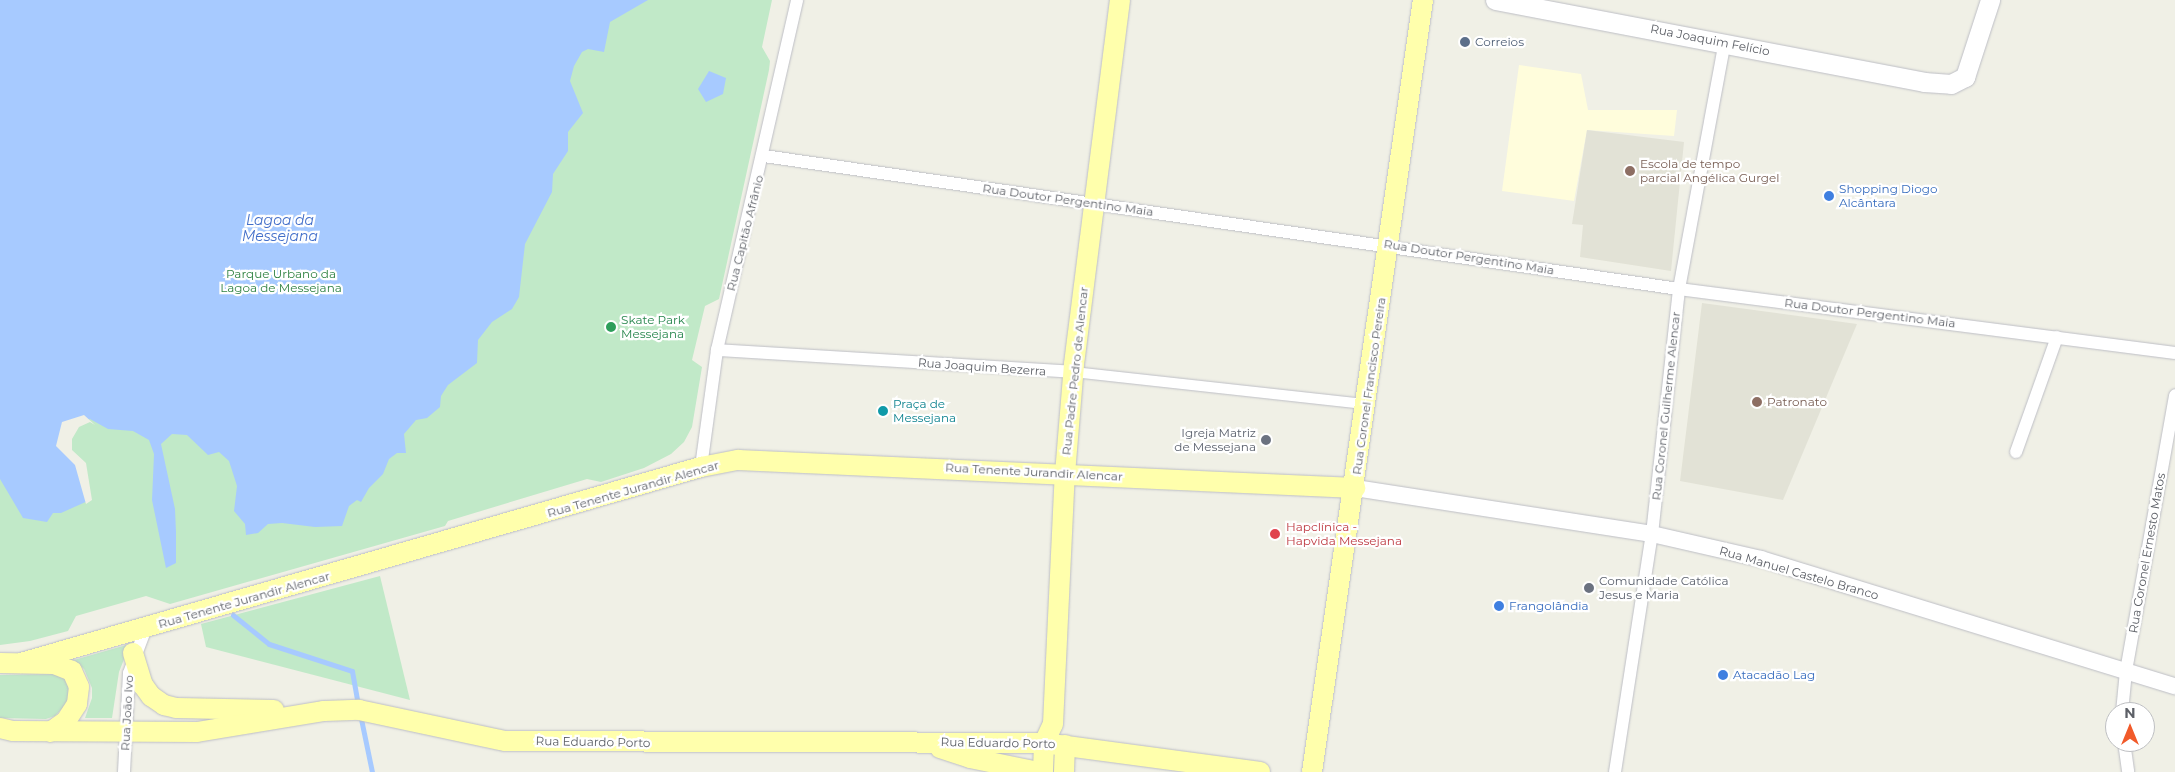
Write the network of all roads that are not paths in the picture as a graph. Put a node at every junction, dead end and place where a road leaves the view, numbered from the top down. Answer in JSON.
{"nodes":[{"id":1,"x":797,"y":0,"type":"edge"},
{"id":2,"x":1120,"y":0,"type":"edge"},
{"id":3,"x":1423,"y":0,"type":"edge"},
{"id":4,"x":1495,"y":0,"type":"edge"},
{"id":5,"x":1990,"y":0,"type":"edge"},
{"id":6,"x":1725,"y":42,"type":"junction"},
{"id":7,"x":764,"y":156,"type":"junction"},
{"id":8,"x":1092,"y":203,"type":"junction"},
{"id":9,"x":1388,"y":245,"type":"junction"},
{"id":10,"x":1679,"y":289,"type":"junction"},
{"id":11,"x":2057,"y":337,"type":"junction"},
{"id":12,"x":717,"y":350,"type":"junction"},
{"id":13,"x":2175,"y":353,"type":"edge"},
{"id":14,"x":1074,"y":372,"type":"junction"},
{"id":15,"x":2175,"y":395,"type":"edge"},
{"id":16,"x":1366,"y":404,"type":"junction"},
{"id":17,"x":2016,"y":452,"type":"dead end"},
{"id":18,"x":701,"y":467,"type":"junction"},
{"id":19,"x":1065,"y":474,"type":"junction"},
{"id":20,"x":1355,"y":488,"type":"junction"},
{"id":21,"x":1652,"y":534,"type":"junction"},
{"id":22,"x":146,"y":628,"type":"junction"},
{"id":23,"x":134,"y":654,"type":"junction"},
{"id":24,"x":0,"y":663,"type":"edge"},
{"id":25,"x":22,"y":663,"type":"junction"},
{"id":26,"x":2126,"y":671,"type":"junction"},
{"id":27,"x":2175,"y":686,"type":"edge"},
{"id":28,"x":2123,"y":702,"type":"edge"},
{"id":29,"x":324,"y":711,"type":"junction"},
{"id":30,"x":4,"y":730,"type":"edge"},
{"id":31,"x":50,"y":732,"type":"junction"},
{"id":32,"x":126,"y":732,"type":"junction"},
{"id":33,"x":924,"y":742,"type":"junction"},
{"id":34,"x":1044,"y":743,"type":"junction"},
{"id":35,"x":1065,"y":745,"type":"junction"},
{"id":36,"x":2125,"y":752,"type":"edge"},
{"id":37,"x":124,"y":772,"type":"edge"},
{"id":38,"x":1041,"y":772,"type":"edge"},
{"id":39,"x":1064,"y":772,"type":"edge"},
{"id":40,"x":1260,"y":772,"type":"edge"},
{"id":41,"x":1312,"y":772,"type":"edge"},
{"id":42,"x":1615,"y":772,"type":"edge"},
{"id":43,"x":2128,"y":772,"type":"edge"}],
"edges":[{"from":1,"to":7,"type":"street","name":"Rua Capitão Afrânio"},
{"from":2,"to":8,"type":"main road","name":"Rua Padre Pedro de Alencar"},
{"from":3,"to":9,"type":"main road","name":"Rua Coronel Francisco Pereira"},
{"from":4,"to":6,"type":"main road","name":"Rua Joaquim Felício"},
{"from":5,"to":6,"type":"main road","name":"Rua Joaquim Felício"},
{"from":6,"to":10,"type":"street","name":"Rua Coronel Guilherme Alencar"},
{"from":7,"to":8,"type":"street","name":"Rua Doutor Pergentino Maia"},
{"from":7,"to":12,"type":"street","name":"Rua Capitão Afrânio"},
{"from":8,"to":9,"type":"street","name":"Rua Doutor Pergentino Maia"},
{"from":8,"to":14,"type":"main road","name":"Rua Padre Pedro de Alencar"},
{"from":9,"to":10,"type":"street","name":"Rua Doutor Pergentino Maia"},
{"from":9,"to":16,"type":"main road","name":"Rua Coronel Francisco Pereira"},
{"from":10,"to":11,"type":"street","name":"Rua Doutor Pergentino Maia"},
{"from":10,"to":21,"type":"street","name":"Rua Coronel Guilherme Alencar"},
{"from":11,"to":13,"type":"street","name":"Rua Doutor Pergentino Maia"},
{"from":11,"to":17,"type":"street"},
{"from":12,"to":14,"type":"street","name":"Rua Joaquim Bezerra"},
{"from":12,"to":18,"type":"street","name":"Rua Capitão Afrânio"},
{"from":14,"to":16,"type":"street","name":"Rua Joaquim Bezerra"},
{"from":14,"to":19,"type":"main road","name":"Rua Padre Pedro de Alencar"},
{"from":15,"to":26,"type":"street","name":"Rua Coronel Ernesto Matos"},
{"from":16,"to":20,"type":"main road","name":"Rua Coronel Francisco Pereira"},
{"from":18,"to":19,"type":"main road","name":"Rua Tenente Jurandir Alencar"},
{"from":18,"to":22,"type":"main road","name":"Rua Tenente Jurandir Alencar"},
{"from":19,"to":20,"type":"main road","name":"Rua Tenente Jurandir Alencar"},
{"from":19,"to":34,"type":"main road","name":"Rua Padre Pedro de Alencar"},
{"from":20,"to":21,"type":"street","name":"Rua Manuel Castelo Branco"},
{"from":20,"to":41,"type":"main road","name":"Rua Coronel Francisco Pereira"},
{"from":21,"to":26,"type":"street","name":"Rua Manuel Castelo Branco"},
{"from":21,"to":42,"type":"street","name":"Rua Coronel Guilherme Alencar"},
{"from":22,"to":23,"type":"street","name":"Rua João Ivo"},
{"from":22,"to":25,"type":"main road","name":"Rua Tenente Jurandir Alencar"},
{"from":23,"to":29,"type":"main road"},
{"from":23,"to":32,"type":"street","name":"Rua João Ivo"},
{"from":24,"to":25,"type":"main road"},
{"from":25,"to":31,"type":"main road"},
{"from":26,"to":27,"type":"street","name":"Rua Manuel Castelo Branco"},
{"from":26,"to":28,"type":"street","name":"Rua Coronel Ernesto Matos"},
{"from":29,"to":32,"type":"main road","name":"Rua Eduardo Porto"},
{"from":29,"to":33,"type":"main road","name":"Rua Eduardo Porto"},
{"from":30,"to":31,"type":"main road","name":"Rua Eduardo Porto"},
{"from":31,"to":32,"type":"main road","name":"Rua Eduardo Porto"},
{"from":32,"to":37,"type":"street","name":"Rua João Ivo"},
{"from":33,"to":34,"type":"main road","name":"Rua Eduardo Porto"},
{"from":33,"to":38,"type":"main road"},
{"from":34,"to":35,"type":"main road","name":"Rua Eduardo Porto"},
{"from":34,"to":38,"type":"main road","name":"Rua Padre Pedro de Alencar"},
{"from":35,"to":39,"type":"main road"},
{"from":35,"to":40,"type":"main road","name":"Rua Eduardo Porto"},
{"from":36,"to":43,"type":"street"}]}
